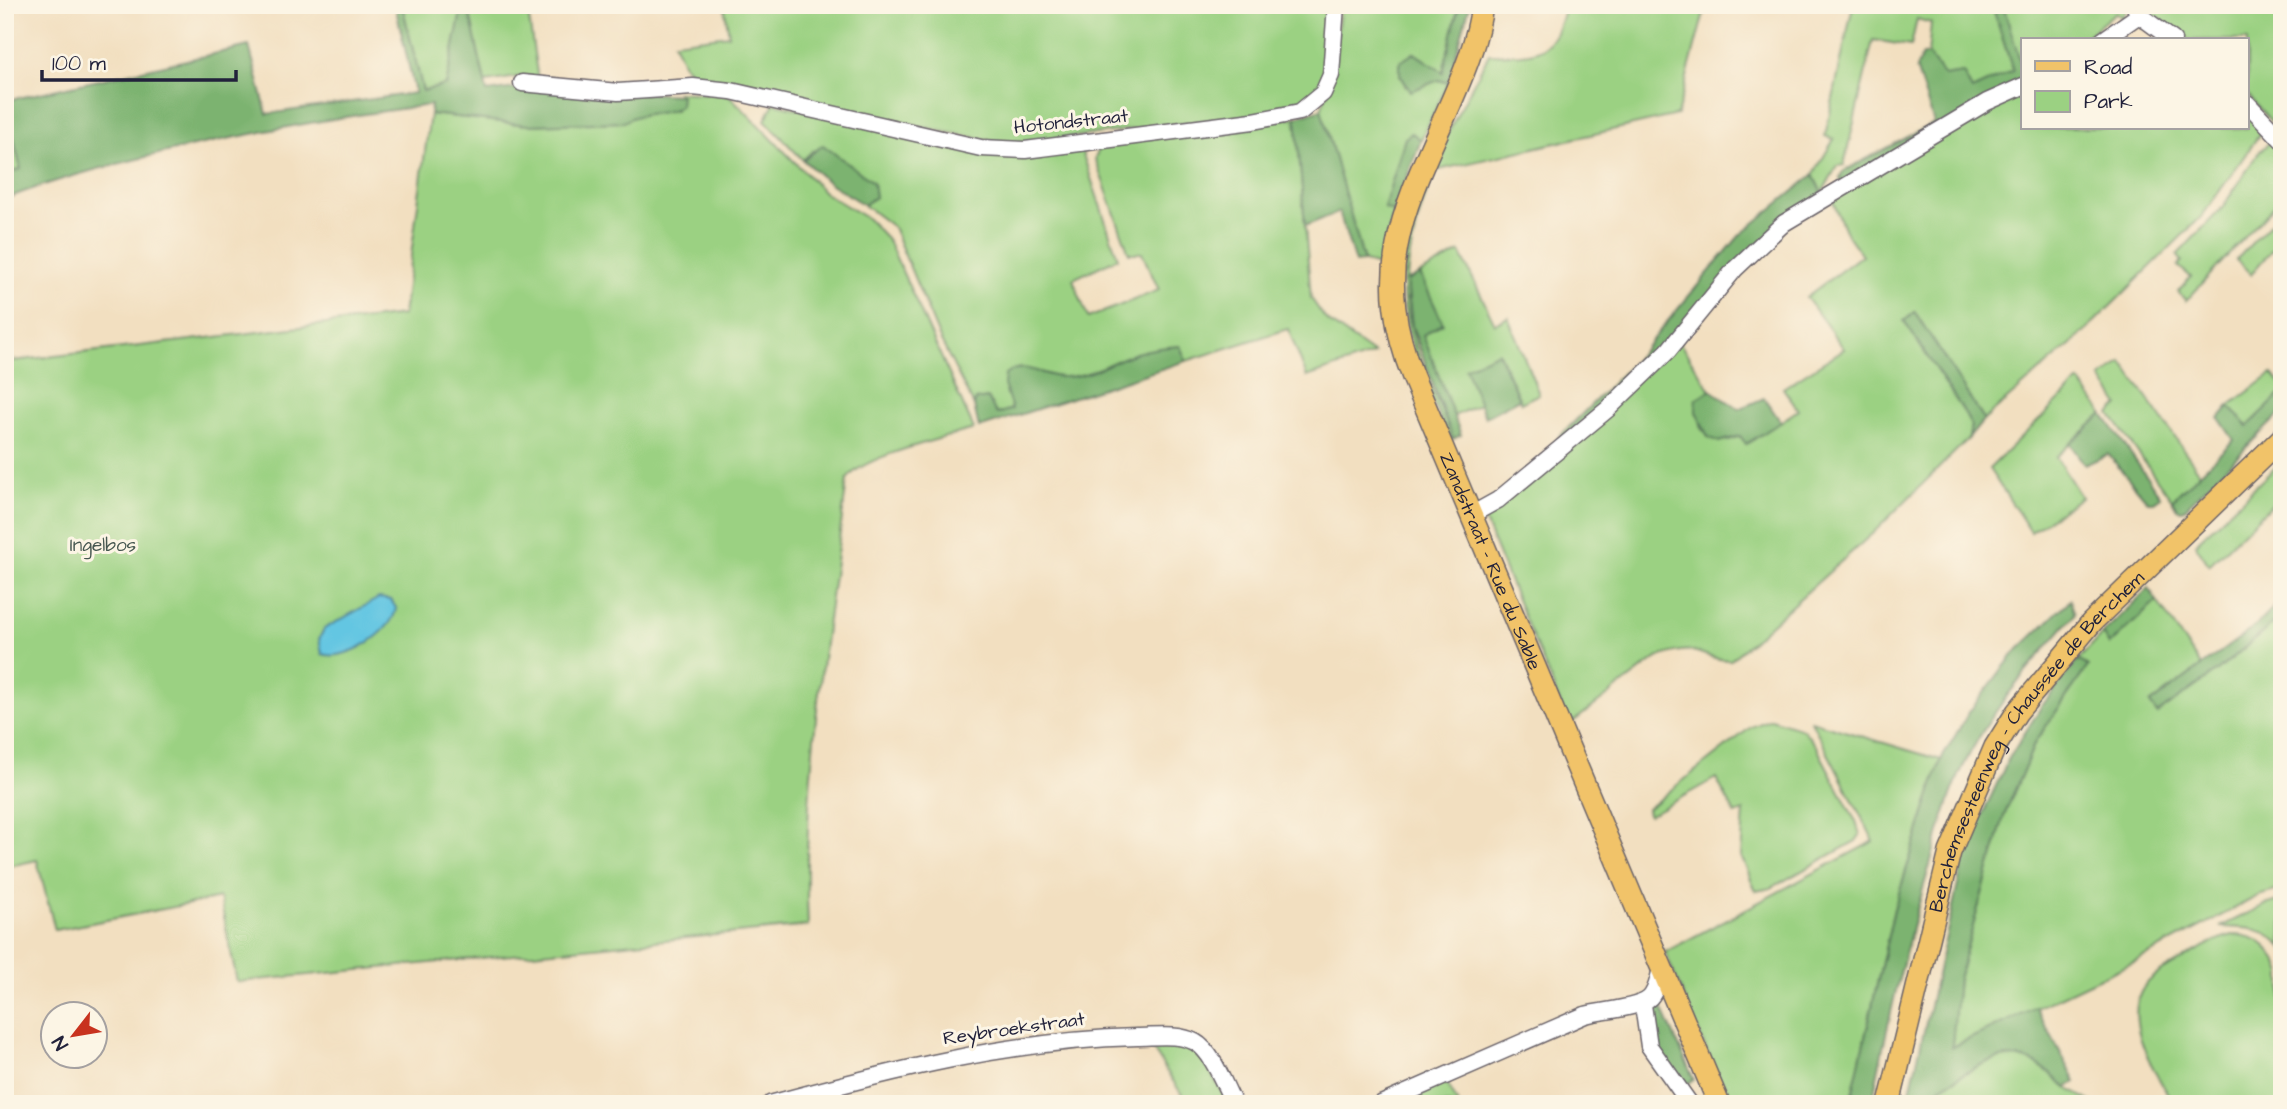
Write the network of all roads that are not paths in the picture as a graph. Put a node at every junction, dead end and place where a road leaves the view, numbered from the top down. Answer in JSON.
{"nodes":[{"id":1,"x":1336,"y":5,"type":"edge"},
{"id":2,"x":1482,"y":5,"type":"edge"},
{"id":3,"x":2136,"y":10,"type":"edge"},
{"id":4,"x":2105,"y":38,"type":"edge"},
{"id":5,"x":2171,"y":38,"type":"edge"},
{"id":6,"x":522,"y":83,"type":"dead end"},
{"id":7,"x":2021,"y":87,"type":"edge"},
{"id":8,"x":2248,"y":104,"type":"edge"},
{"id":9,"x":2282,"y":140,"type":"edge"},
{"id":10,"x":2282,"y":438,"type":"edge"},
{"id":11,"x":1471,"y":515,"type":"junction"},
{"id":12,"x":1661,"y":968,"type":"junction"},
{"id":13,"x":1643,"y":1005,"type":"junction"},
{"id":14,"x":770,"y":1104,"type":"edge"},
{"id":15,"x":1234,"y":1104,"type":"edge"},
{"id":16,"x":1381,"y":1104,"type":"edge"},
{"id":17,"x":1690,"y":1104,"type":"edge"},
{"id":18,"x":1719,"y":1104,"type":"edge"},
{"id":19,"x":1889,"y":1104,"type":"edge"}],
"edges":[{"from":1,"to":6,"type":"street","name":"Hotondstraat"},
{"from":2,"to":11,"type":"main road","name":"Zandstraat - Rue du Sable"},
{"from":3,"to":4,"type":"street"},
{"from":3,"to":5,"type":"street"},
{"from":7,"to":11,"type":"street"},
{"from":8,"to":9,"type":"street"},
{"from":10,"to":19,"type":"main road","name":"Berchemsesteenweg - Chaussée de Berchem"},
{"from":11,"to":12,"type":"main road","name":"Zandstraat - Rue du Sable"},
{"from":12,"to":13,"type":"street"},
{"from":12,"to":18,"type":"main road","name":"Zandstraat - Rue du Sable"},
{"from":13,"to":16,"type":"street"},
{"from":13,"to":17,"type":"street"},
{"from":14,"to":15,"type":"street","name":"Reybroekstraat"}]}
